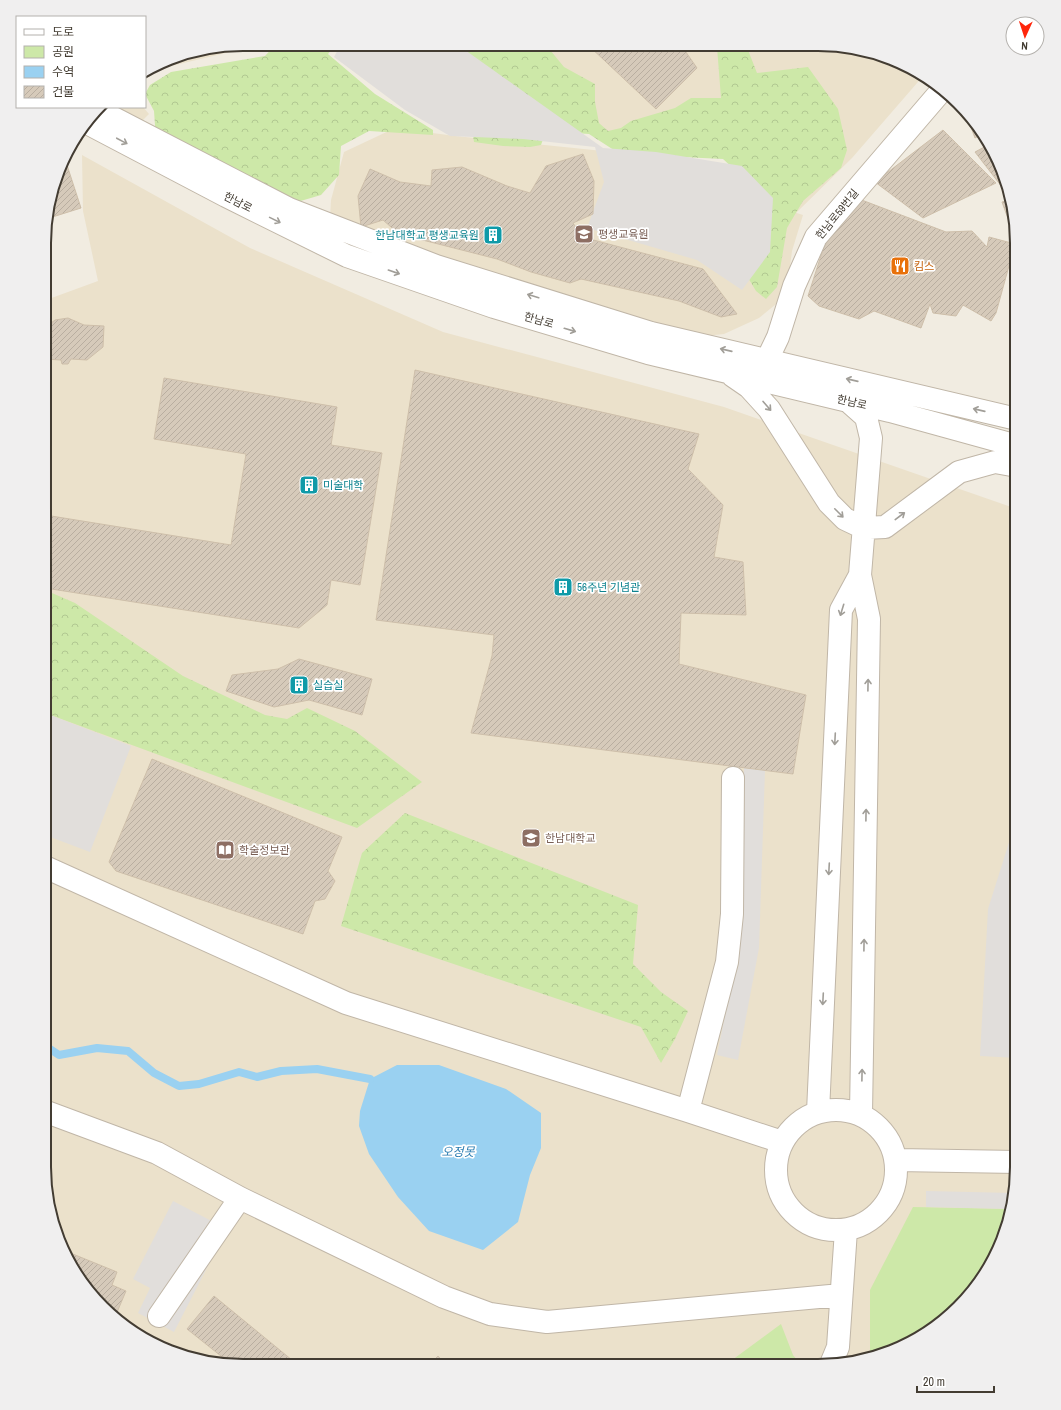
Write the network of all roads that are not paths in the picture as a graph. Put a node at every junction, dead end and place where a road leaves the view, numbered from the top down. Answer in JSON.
{"nodes":[{"id":1,"x":939,"y":94,"type":"edge"},
{"id":2,"x":102,"y":112,"type":"edge"},
{"id":3,"x":92,"y":125,"type":"edge"},
{"id":4,"x":767,"y":360,"type":"junction"},
{"id":5,"x":727,"y":371,"type":"junction"},
{"id":6,"x":848,"y":401,"type":"junction"},
{"id":7,"x":903,"y":414,"type":"junction"},
{"id":8,"x":1010,"y":417,"type":"edge"},
{"id":9,"x":871,"y":438,"type":"junction"},
{"id":10,"x":1010,"y":444,"type":"edge"},
{"id":11,"x":1010,"y":465,"type":"edge"},
{"id":12,"x":864,"y":528,"type":"junction"},
{"id":13,"x":860,"y":575,"type":"junction"},
{"id":14,"x":733,"y":778,"type":"dead end"},
{"id":15,"x":51,"y":870,"type":"edge"},
{"id":16,"x":688,"y":1111,"type":"junction"},
{"id":17,"x":818,"y":1112,"type":"junction"},
{"id":18,"x":51,"y":1114,"type":"edge"},
{"id":19,"x":861,"y":1114,"type":"junction"},
{"id":20,"x":782,"y":1142,"type":"junction"},
{"id":21,"x":897,"y":1160,"type":"junction"},
{"id":22,"x":1010,"y":1162,"type":"edge"},
{"id":23,"x":240,"y":1198,"type":"junction"},
{"id":24,"x":846,"y":1230,"type":"junction"},
{"id":25,"x":841,"y":1294,"type":"junction"},
{"id":26,"x":159,"y":1316,"type":"dead end"},
{"id":27,"x":837,"y":1358,"type":"edge"}],
"edges":[{"from":1,"to":4,"type":"street","name":"한남로59번길"},
{"from":4,"to":2,"type":"street","name":"한남로","one_way":true},
{"from":3,"to":5,"type":"street","name":"한남로","one_way":true},
{"from":8,"to":4,"type":"street","name":"한남로","one_way":true},
{"from":5,"to":6,"type":"street","name":"한남로"},
{"from":5,"to":12,"type":"street","one_way":true},
{"from":6,"to":7,"type":"street","name":"한남로"},
{"from":6,"to":9,"type":"street"},
{"from":7,"to":9,"type":"street"},
{"from":7,"to":10,"type":"street","name":"한남로"},
{"from":9,"to":12,"type":"street"},
{"from":12,"to":11,"type":"street","one_way":true},
{"from":12,"to":13,"type":"street"},
{"from":13,"to":17,"type":"street","one_way":true},
{"from":19,"to":13,"type":"street","one_way":true},
{"from":14,"to":16,"type":"street"},
{"from":15,"to":16,"type":"street"},
{"from":16,"to":20,"type":"street"},
{"from":17,"to":19,"type":"street"},
{"from":17,"to":20,"type":"street"},
{"from":18,"to":23,"type":"street"},
{"from":19,"to":21,"type":"street"},
{"from":20,"to":24,"type":"street"},
{"from":21,"to":22,"type":"street"},
{"from":21,"to":24,"type":"street"},
{"from":23,"to":25,"type":"street"},
{"from":23,"to":26,"type":"street"},
{"from":24,"to":25,"type":"street"},
{"from":25,"to":27,"type":"street"}]}
